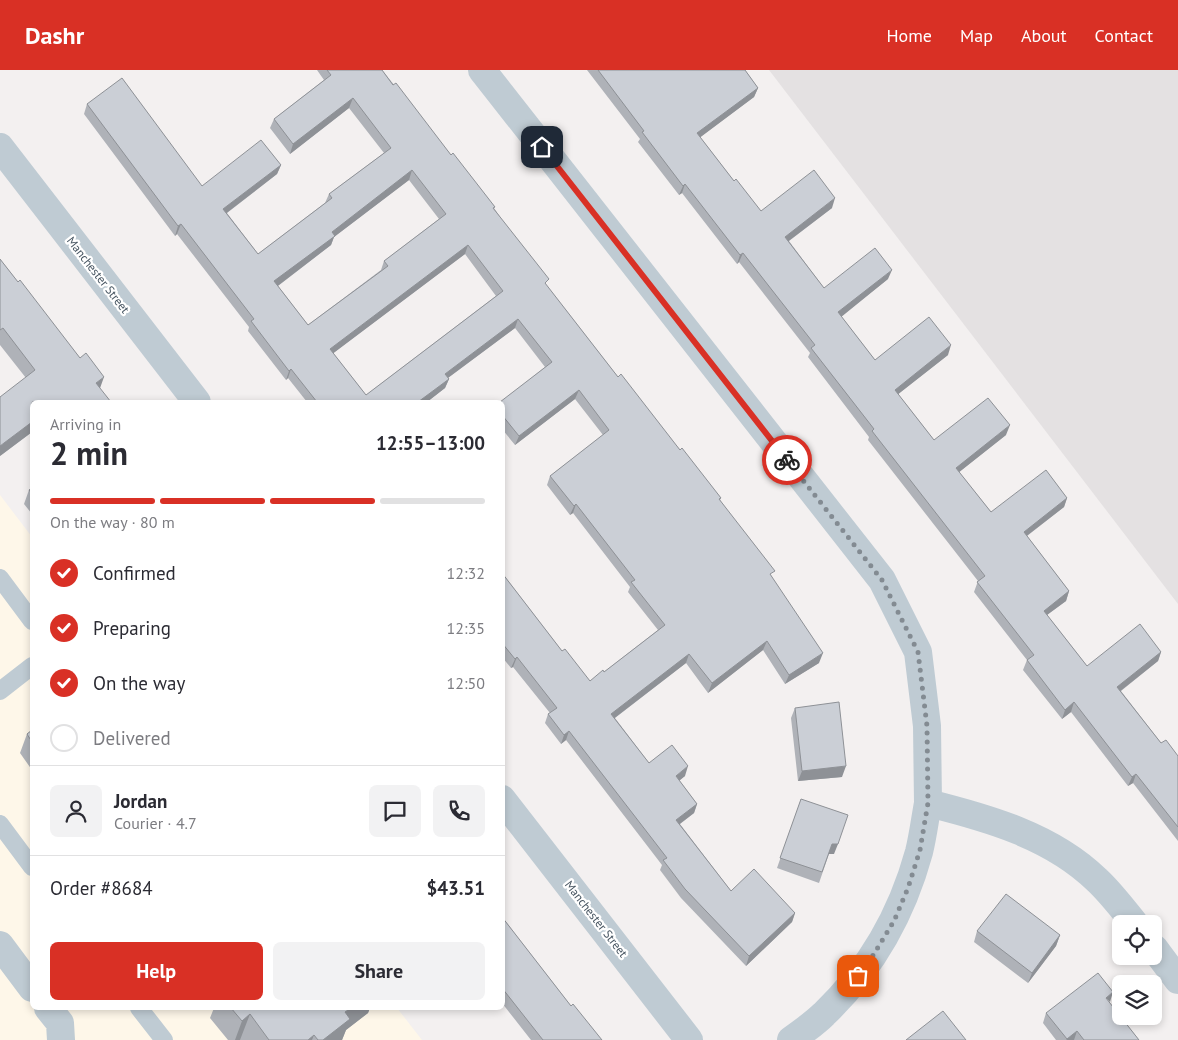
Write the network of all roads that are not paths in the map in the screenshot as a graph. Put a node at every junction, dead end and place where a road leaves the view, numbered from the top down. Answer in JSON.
{"nodes":[{"id":1,"x":482,"y":70,"type":"edge"},
{"id":2,"x":0,"y":147,"type":"edge"},
{"id":3,"x":195,"y":400,"type":"edge"},
{"id":4,"x":0,"y":578,"type":"edge"},
{"id":5,"x":30,"y":618,"type":"edge"},
{"id":6,"x":30,"y":668,"type":"edge"},
{"id":7,"x":0,"y":691,"type":"edge"},
{"id":8,"x":505,"y":802,"type":"edge"},
{"id":9,"x":928,"y":803,"type":"junction"},
{"id":10,"x":0,"y":824,"type":"edge"},
{"id":11,"x":30,"y":864,"type":"edge"},
{"id":12,"x":1128,"y":915,"type":"edge"},
{"id":13,"x":0,"y":945,"type":"edge"},
{"id":14,"x":1162,"y":959,"type":"edge"},
{"id":15,"x":1178,"y":980,"type":"edge"},
{"id":16,"x":30,"y":985,"type":"edge"},
{"id":17,"x":50,"y":1010,"type":"edge"},
{"id":18,"x":141,"y":1010,"type":"edge"},
{"id":19,"x":62,"y":1040,"type":"edge"},
{"id":20,"x":164,"y":1040,"type":"edge"},
{"id":21,"x":689,"y":1040,"type":"edge"},
{"id":22,"x":791,"y":1040,"type":"edge"}],
"edges":[{"from":1,"to":9,"type":"street"},
{"from":2,"to":3,"type":"street","name":"Manchester Street"},
{"from":4,"to":5,"type":"lane"},
{"from":6,"to":7,"type":"lane"},
{"from":8,"to":21,"type":"street","name":"Manchester Street"},
{"from":9,"to":12,"type":"street"},
{"from":9,"to":22,"type":"street"},
{"from":10,"to":11,"type":"lane"},
{"from":13,"to":16,"type":"street"},
{"from":14,"to":15,"type":"street"},
{"from":17,"to":19,"type":"street"},
{"from":18,"to":20,"type":"lane"}]}
